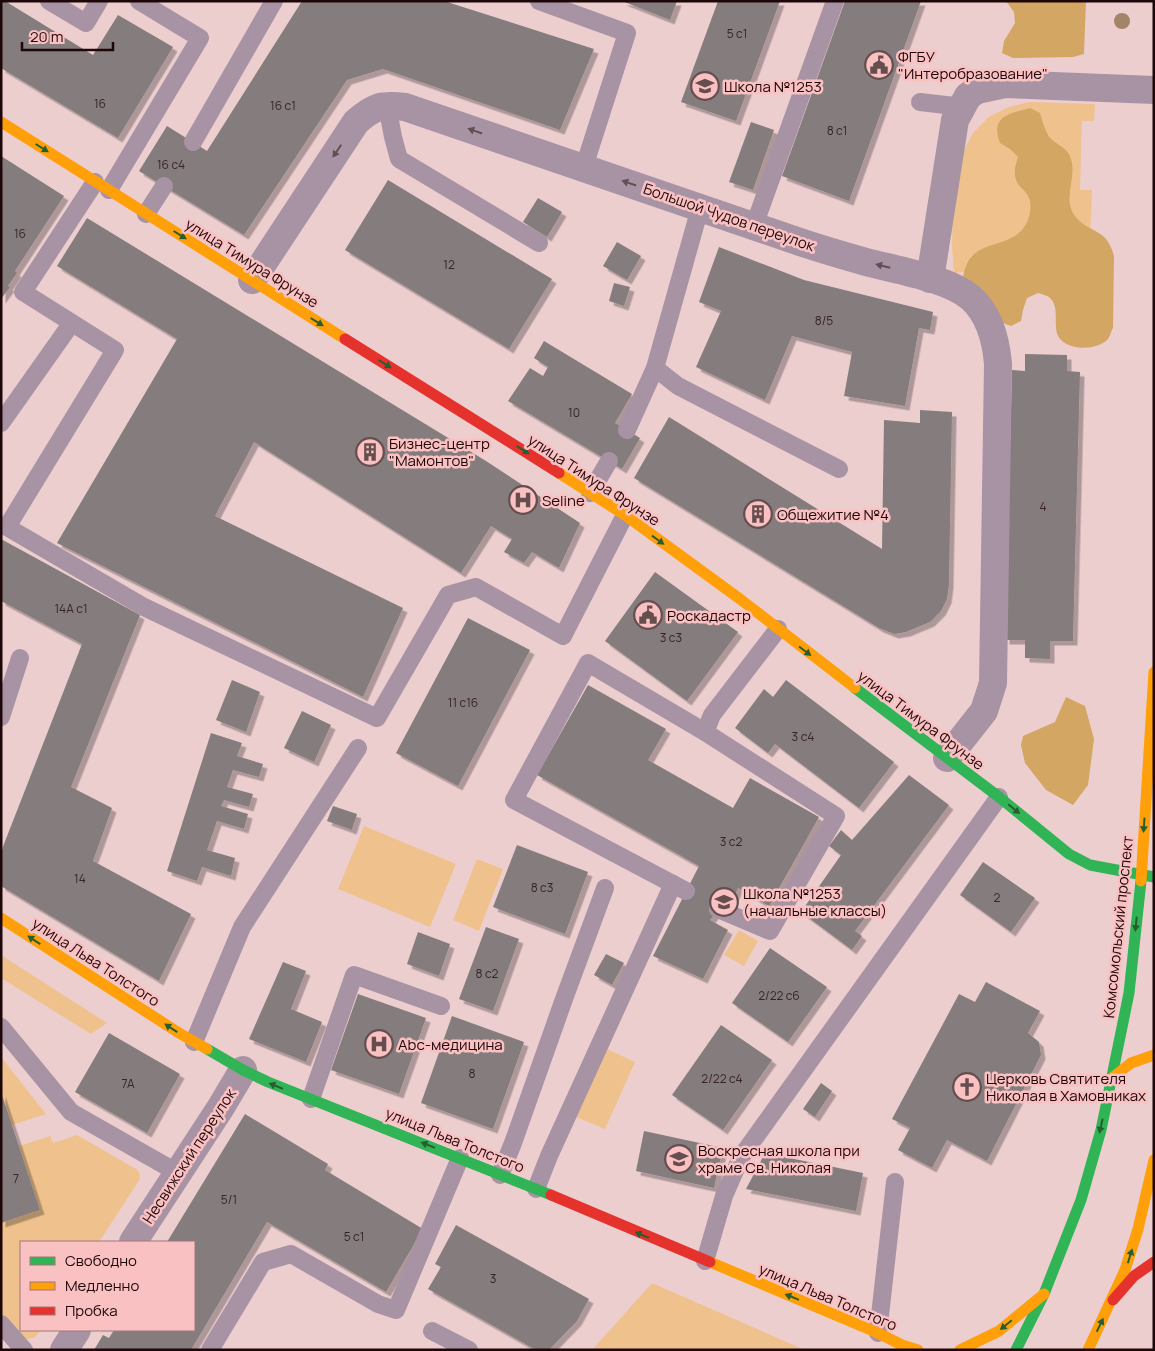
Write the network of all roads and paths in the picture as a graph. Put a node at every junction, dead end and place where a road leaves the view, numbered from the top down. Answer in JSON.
{"nodes":[{"id":1,"x":49,"y":1,"type":"edge"},
{"id":2,"x":99,"y":1,"type":"edge"},
{"id":3,"x":139,"y":1,"type":"edge"},
{"id":4,"x":274,"y":1,"type":"edge"},
{"id":5,"x":539,"y":1,"type":"edge"},
{"id":6,"x":835,"y":1,"type":"edge"},
{"id":7,"x":1154,"y":90,"type":"edge"},
{"id":8,"x":920,"y":102,"type":"dead end"},
{"id":9,"x":388,"y":105,"type":"junction"},
{"id":10,"x":962,"y":106,"type":"junction"},
{"id":11,"x":1,"y":122,"type":"edge"},
{"id":12,"x":193,"y":142,"type":"dead end"},
{"id":13,"x":584,"y":168,"type":"junction"},
{"id":14,"x":102,"y":186,"type":"junction"},
{"id":15,"x":164,"y":186,"type":"dead end"},
{"id":16,"x":700,"y":208,"type":"junction"},
{"id":17,"x":146,"y":214,"type":"junction"},
{"id":18,"x":754,"y":226,"type":"junction"},
{"id":19,"x":539,"y":243,"type":"dead end"},
{"id":20,"x":930,"y":279,"type":"junction"},
{"id":21,"x":252,"y":280,"type":"junction"},
{"id":22,"x":71,"y":324,"type":"junction"},
{"id":23,"x":655,"y":368,"type":"junction"},
{"id":24,"x":1,"y":424,"type":"edge"},
{"id":25,"x":627,"y":430,"type":"dead end"},
{"id":26,"x":609,"y":461,"type":"dead end"},
{"id":27,"x":840,"y":469,"type":"dead end"},
{"id":28,"x":590,"y":493,"type":"junction"},
{"id":29,"x":625,"y":515,"type":"junction"},
{"id":30,"x":778,"y":629,"type":"junction"},
{"id":31,"x":20,"y":658,"type":"dead end"},
{"id":32,"x":1154,"y":672,"type":"edge"},
{"id":33,"x":1,"y":717,"type":"edge"},
{"id":34,"x":705,"y":732,"type":"junction"},
{"id":35,"x":358,"y":748,"type":"dead end"},
{"id":36,"x":947,"y":758,"type":"junction"},
{"id":37,"x":999,"y":797,"type":"junction"},
{"id":38,"x":1141,"y":876,"type":"junction"},
{"id":39,"x":1154,"y":877,"type":"edge"},
{"id":40,"x":606,"y":888,"type":"dead end"},
{"id":41,"x":718,"y":909,"type":"dead end"},
{"id":42,"x":1,"y":918,"type":"edge"},
{"id":43,"x":441,"y":1006,"type":"dead end"},
{"id":44,"x":1,"y":1027,"type":"edge"},
{"id":45,"x":194,"y":1042,"type":"junction"},
{"id":46,"x":1154,"y":1055,"type":"edge"},
{"id":47,"x":243,"y":1070,"type":"junction"},
{"id":48,"x":1112,"y":1078,"type":"junction"},
{"id":49,"x":311,"y":1099,"type":"junction"},
{"id":50,"x":460,"y":1158,"type":"junction"},
{"id":51,"x":1154,"y":1160,"type":"edge"},
{"id":52,"x":178,"y":1173,"type":"junction"},
{"id":53,"x":500,"y":1175,"type":"junction"},
{"id":54,"x":895,"y":1182,"type":"dead end"},
{"id":55,"x":536,"y":1189,"type":"junction"},
{"id":56,"x":135,"y":1241,"type":"edge"},
{"id":57,"x":705,"y":1261,"type":"junction"},
{"id":58,"x":1154,"y":1262,"type":"edge"},
{"id":59,"x":1044,"y":1294,"type":"junction"},
{"id":60,"x":1112,"y":1301,"type":"junction"},
{"id":61,"x":1,"y":1324,"type":"edge"},
{"id":62,"x":432,"y":1330,"type":"dead end"},
{"id":63,"x":76,"y":1331,"type":"edge"},
{"id":64,"x":878,"y":1333,"type":"junction"},
{"id":65,"x":24,"y":1350,"type":"edge"},
{"id":66,"x":64,"y":1350,"type":"edge"},
{"id":67,"x":210,"y":1350,"type":"edge"},
{"id":68,"x":469,"y":1350,"type":"edge"},
{"id":69,"x":918,"y":1350,"type":"edge"},
{"id":70,"x":960,"y":1350,"type":"edge"},
{"id":71,"x":1016,"y":1350,"type":"edge"},
{"id":72,"x":1088,"y":1350,"type":"edge"}],
"edges":[{"from":1,"to":2,"type":"lane"},
{"from":3,"to":14,"type":"lane"},
{"from":4,"to":12,"type":"lane"},
{"from":5,"to":13,"type":"lane"},
{"from":6,"to":18,"type":"lane"},
{"from":7,"to":10,"type":"street"},
{"from":8,"to":10,"type":"lane"},
{"from":13,"to":9,"type":"street","name":"Большой Чудов переулок","one_way":true},
{"from":9,"to":19,"type":"lane"},
{"from":9,"to":21,"type":"street","one_way":true},
{"from":10,"to":20,"type":"street"},
{"from":11,"to":14,"type":"street","name":"улица Тимура Фрунзе","one_way":true},
{"from":16,"to":13,"type":"street","name":"Большой Чудов переулок","one_way":true},
{"from":14,"to":17,"type":"street","name":"улица Тимура Фрунзе"},
{"from":14,"to":22,"type":"lane"},
{"from":15,"to":17,"type":"lane"},
{"from":16,"to":18,"type":"street","name":"Большой Чудов переулок"},
{"from":16,"to":23,"type":"lane"},
{"from":17,"to":21,"type":"street","name":"улица Тимура Фрунзе","one_way":true},
{"from":20,"to":18,"type":"street","name":"Большой Чудов переулок","one_way":true},
{"from":20,"to":36,"type":"street","name":"Большой Чудов переулок"},
{"from":21,"to":28,"type":"street","name":"улица Тимура Фрунзе","one_way":true},
{"from":22,"to":24,"type":"lane"},
{"from":22,"to":29,"type":"lane"},
{"from":23,"to":25,"type":"lane"},
{"from":23,"to":27,"type":"lane"},
{"from":26,"to":28,"type":"lane"},
{"from":28,"to":29,"type":"street","name":"улица Тимура Фрунзе"},
{"from":29,"to":30,"type":"street","name":"улица Тимура Фрунзе","one_way":true},
{"from":30,"to":34,"type":"lane"},
{"from":30,"to":36,"type":"street","name":"улица Тимура Фрунзе","one_way":true},
{"from":31,"to":33,"type":"lane"},
{"from":32,"to":38,"type":"street","name":"Комсомольский проспект","one_way":true},
{"from":34,"to":41,"type":"lane"},
{"from":34,"to":55,"type":"lane"},
{"from":35,"to":45,"type":"lane"},
{"from":36,"to":37,"type":"street","name":"улица Тимура Фрунзе"},
{"from":37,"to":38,"type":"street","name":"улица Тимура Фрунзе","one_way":true},
{"from":37,"to":57,"type":"lane"},
{"from":38,"to":39,"type":"street","name":"улица Тимура Фрунзе"},
{"from":38,"to":48,"type":"street","name":"Комсомольский проспект","one_way":true},
{"from":40,"to":53,"type":"lane"},
{"from":45,"to":42,"type":"street","name":"улица Льва Толстого","one_way":true},
{"from":43,"to":49,"type":"lane"},
{"from":44,"to":52,"type":"lane"},
{"from":45,"to":47,"type":"street","name":"улица Льва Толстого"},
{"from":46,"to":48,"type":"street"},
{"from":49,"to":47,"type":"street","name":"улица Льва Толстого","one_way":true},
{"from":47,"to":52,"type":"street","name":"Несвижский переулок"},
{"from":48,"to":59,"type":"street","name":"Комсомольский проспект","one_way":true},
{"from":50,"to":49,"type":"street","name":"улица Льва Толстого","one_way":true},
{"from":50,"to":53,"type":"street","name":"улица Льва Толстого"},
{"from":50,"to":67,"type":"lane"},
{"from":60,"to":51,"type":"street","one_way":true},
{"from":52,"to":56,"type":"street","name":"Несвижский переулок"},
{"from":53,"to":55,"type":"street","name":"улица Льва Толстого"},
{"from":54,"to":64,"type":"lane"},
{"from":57,"to":55,"type":"street","name":"улица Льва Толстого","one_way":true},
{"from":64,"to":57,"type":"street","name":"улица Льва Толстого","one_way":true},
{"from":58,"to":60,"type":"street"},
{"from":59,"to":70,"type":"street","name":"Комсомольский проспект","one_way":true},
{"from":59,"to":71,"type":"street","name":"Комсомольский проспект"},
{"from":72,"to":60,"type":"street","one_way":true},
{"from":61,"to":65,"type":"lane"},
{"from":62,"to":68,"type":"lane"},
{"from":63,"to":66,"type":"street"},
{"from":64,"to":69,"type":"street","name":"улица Льва Толстого"}]}
